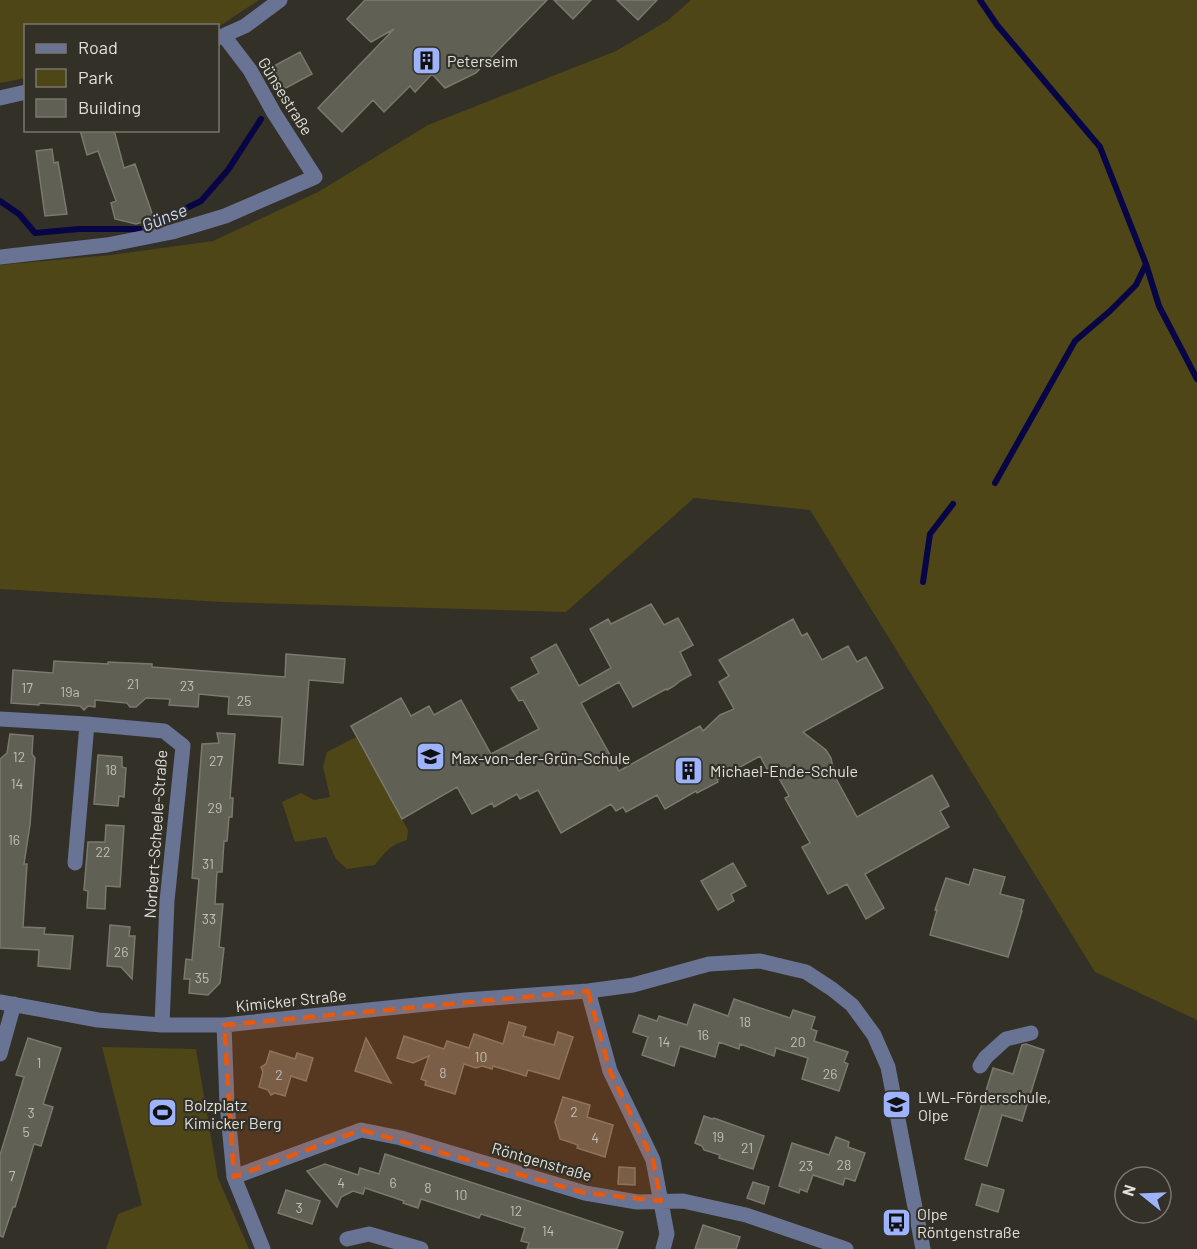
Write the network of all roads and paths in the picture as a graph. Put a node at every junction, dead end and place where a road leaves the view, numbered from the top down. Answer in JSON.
{"nodes":[{"id":1,"x":280,"y":0,"type":"edge"},
{"id":2,"x":220,"y":37,"type":"edge"},
{"id":3,"x":24,"y":92,"type":"edge"},
{"id":4,"x":0,"y":98,"type":"edge"},
{"id":5,"x":0,"y":257,"type":"edge"},
{"id":6,"x":0,"y":719,"type":"edge"},
{"id":7,"x":87,"y":724,"type":"junction"},
{"id":8,"x":75,"y":863,"type":"dead end"},
{"id":9,"x":588,"y":992,"type":"junction"},
{"id":10,"x":7,"y":1003,"type":"edge"},
{"id":11,"x":162,"y":1025,"type":"junction"},
{"id":12,"x":224,"y":1025,"type":"junction"},
{"id":13,"x":1031,"y":1033,"type":"dead end"},
{"id":14,"x":0,"y":1054,"type":"edge"},
{"id":15,"x":980,"y":1066,"type":"dead end"},
{"id":16,"x":234,"y":1177,"type":"junction"},
{"id":17,"x":661,"y":1201,"type":"junction"},
{"id":18,"x":346,"y":1239,"type":"dead end"},
{"id":19,"x":263,"y":1249,"type":"edge"},
{"id":20,"x":422,"y":1249,"type":"edge"},
{"id":21,"x":663,"y":1249,"type":"edge"},
{"id":22,"x":846,"y":1249,"type":"edge"},
{"id":23,"x":923,"y":1249,"type":"edge"}],
"edges":[{"from":1,"to":2,"type":"street","name":"Günsestraße"},
{"from":2,"to":5,"type":"street","name":"Günsestraße"},
{"from":3,"to":4,"type":"street"},
{"from":6,"to":7,"type":"street","name":"Norbert-Scheele-Straße"},
{"from":7,"to":8,"type":"street"},
{"from":7,"to":11,"type":"street","name":"Norbert-Scheele-Straße"},
{"from":9,"to":12,"type":"street","name":"Kimicker Straße"},
{"from":9,"to":17,"type":"street"},
{"from":9,"to":23,"type":"street","name":"Kimicker Straße"},
{"from":10,"to":11,"type":"street","name":"Kimicker Straße"},
{"from":10,"to":14,"type":"street"},
{"from":11,"to":12,"type":"street","name":"Kimicker Straße"},
{"from":12,"to":16,"type":"street"},
{"from":13,"to":15,"type":"street"},
{"from":16,"to":17,"type":"street","name":"Röntgenstraße"},
{"from":16,"to":19,"type":"street"},
{"from":17,"to":21,"type":"street"},
{"from":17,"to":22,"type":"street","name":"Röntgenstraße"},
{"from":18,"to":20,"type":"street"}]}
